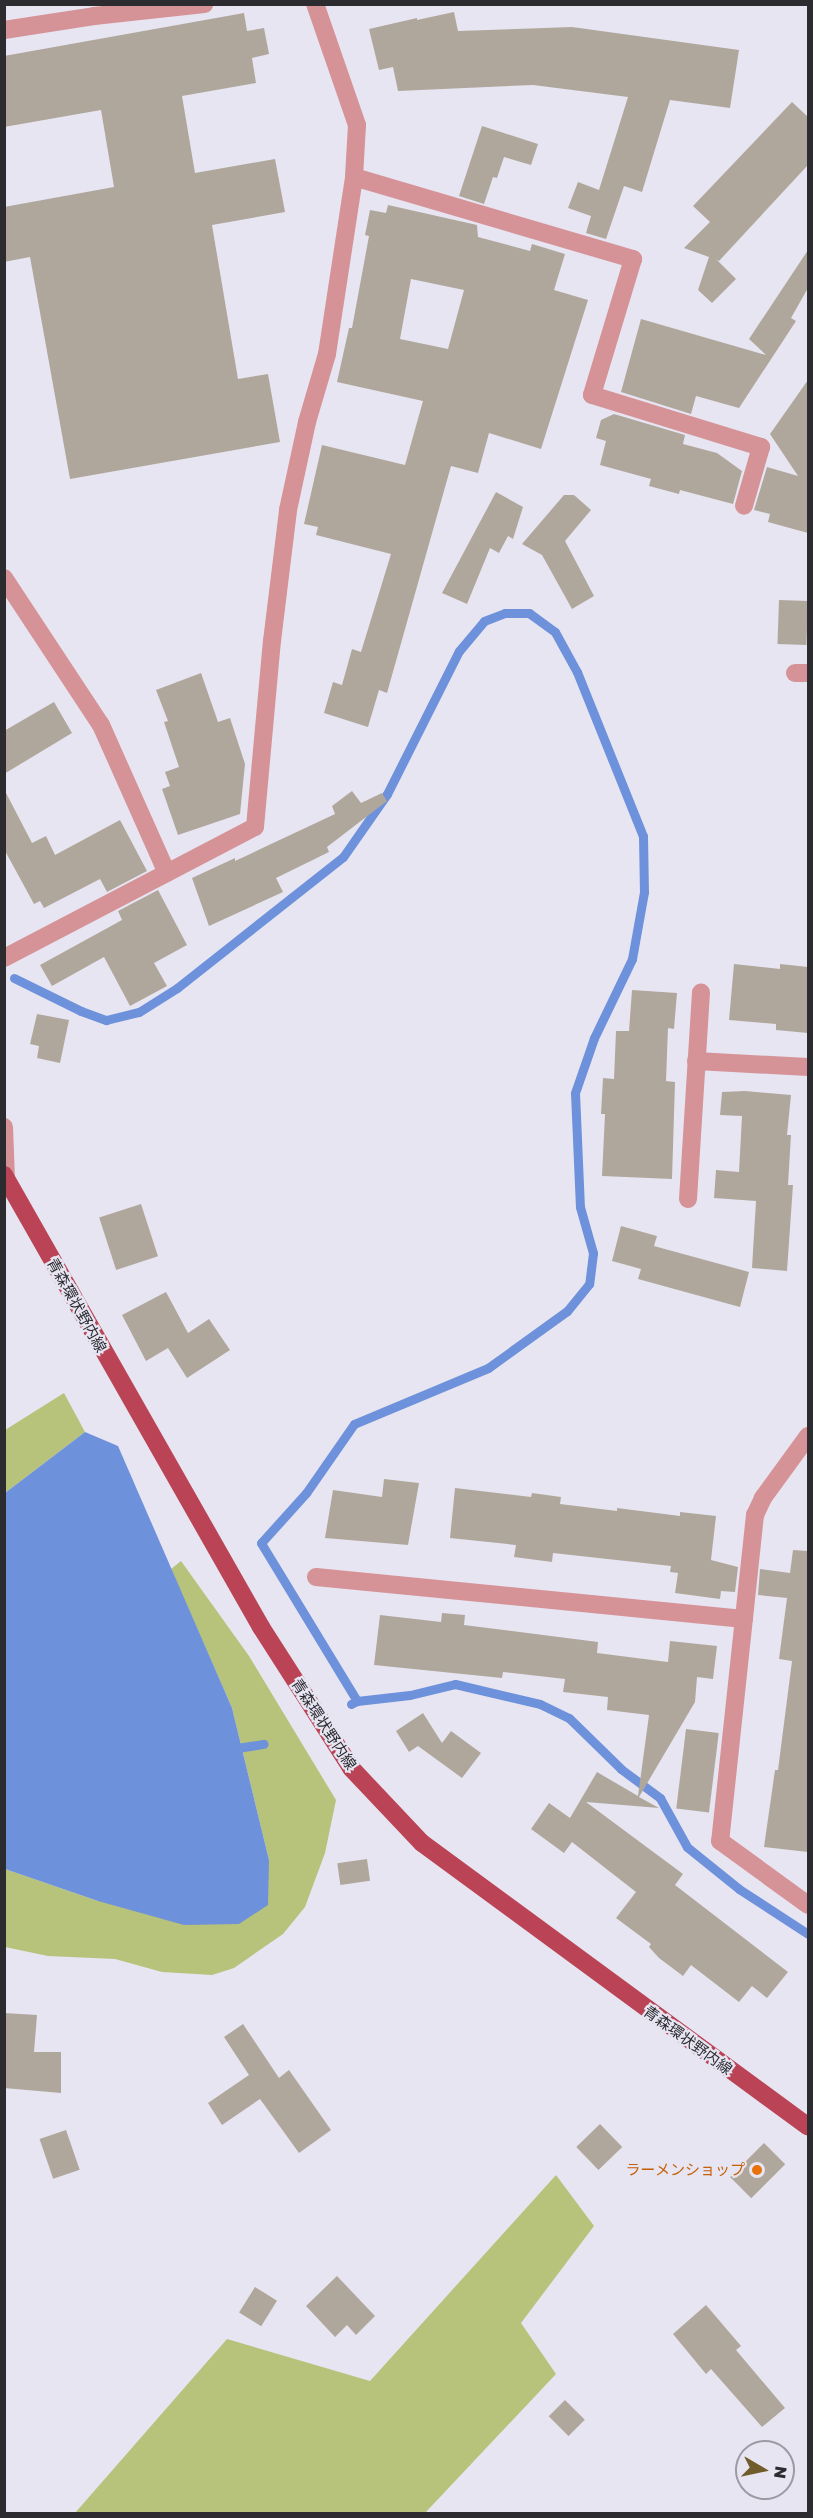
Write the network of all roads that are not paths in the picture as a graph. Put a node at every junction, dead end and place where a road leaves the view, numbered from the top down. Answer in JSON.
{"nodes":[{"id":1,"x":204,"y":4,"type":"edge"},
{"id":2,"x":315,"y":4,"type":"edge"},
{"id":3,"x":93,"y":10,"type":"edge"},
{"id":4,"x":4,"y":30,"type":"edge"},
{"id":5,"x":354,"y":177,"type":"junction"},
{"id":6,"x":744,"y":506,"type":"dead end"},
{"id":7,"x":4,"y":578,"type":"edge"},
{"id":8,"x":167,"y":873,"type":"junction"},
{"id":9,"x":4,"y":958,"type":"edge"},
{"id":10,"x":701,"y":992,"type":"dead end"},
{"id":11,"x":696,"y":1061,"type":"junction"},
{"id":12,"x":808,"y":1067,"type":"edge"},
{"id":13,"x":4,"y":1127,"type":"edge"},
{"id":14,"x":5,"y":1177,"type":"edge"},
{"id":15,"x":688,"y":1199,"type":"dead end"},
{"id":16,"x":808,"y":1436,"type":"edge"},
{"id":17,"x":316,"y":1577,"type":"dead end"},
{"id":18,"x":744,"y":1618,"type":"junction"},
{"id":19,"x":808,"y":1905,"type":"edge"},
{"id":20,"x":808,"y":2127,"type":"edge"}],
"edges":[{"from":1,"to":3,"type":"street"},
{"from":2,"to":5,"type":"street"},
{"from":3,"to":4,"type":"street"},
{"from":5,"to":6,"type":"street"},
{"from":5,"to":8,"type":"street"},
{"from":7,"to":8,"type":"street"},
{"from":8,"to":9,"type":"street"},
{"from":10,"to":11,"type":"street"},
{"from":11,"to":12,"type":"street"},
{"from":11,"to":15,"type":"street"},
{"from":13,"to":14,"type":"street"},
{"from":14,"to":20,"type":"main road","name":"青森環状野内線"},
{"from":16,"to":18,"type":"street"},
{"from":17,"to":18,"type":"street"},
{"from":18,"to":19,"type":"street"}]}
